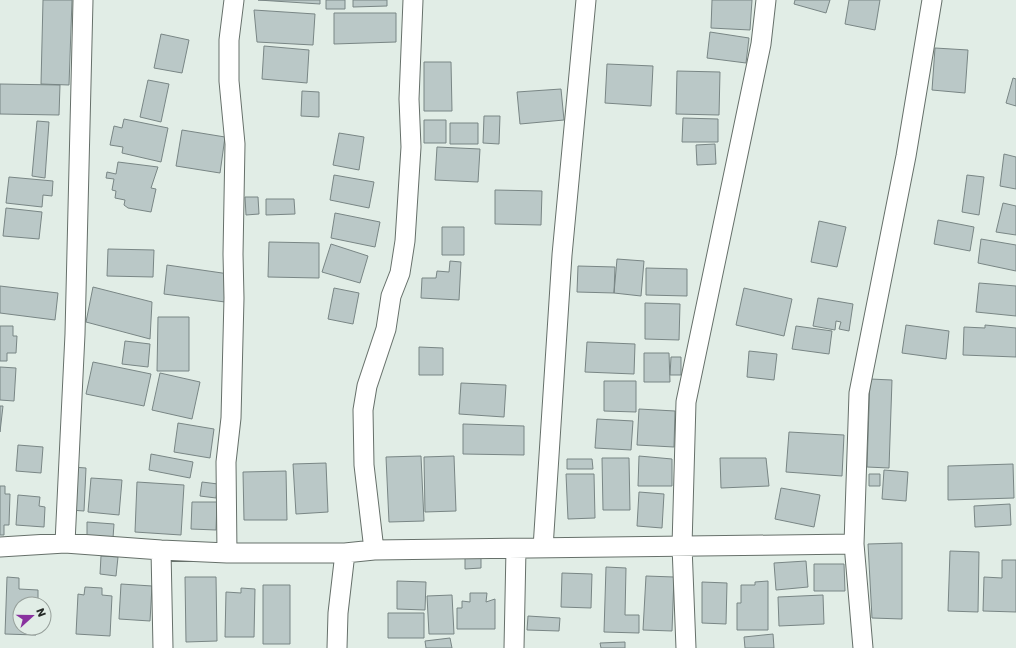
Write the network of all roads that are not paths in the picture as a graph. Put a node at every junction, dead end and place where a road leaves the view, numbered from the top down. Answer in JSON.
{"nodes":[{"id":1,"x":83,"y":0,"type":"edge"},
{"id":2,"x":234,"y":0,"type":"edge"},
{"id":3,"x":413,"y":0,"type":"edge"},
{"id":4,"x":586,"y":0,"type":"edge"},
{"id":5,"x":766,"y":0,"type":"edge"},
{"id":6,"x":932,"y":0,"type":"edge"},
{"id":7,"x":65,"y":543,"type":"junction"},
{"id":8,"x":854,"y":544,"type":"junction"},
{"id":9,"x":682,"y":546,"type":"junction"},
{"id":10,"x":0,"y":547,"type":"edge"},
{"id":11,"x":543,"y":548,"type":"junction"},
{"id":12,"x":516,"y":549,"type":"junction"},
{"id":13,"x":161,"y":550,"type":"junction"},
{"id":14,"x":374,"y":550,"type":"junction"},
{"id":15,"x":227,"y":553,"type":"junction"},
{"id":16,"x":345,"y":553,"type":"junction"},
{"id":17,"x":163,"y":648,"type":"edge"},
{"id":18,"x":337,"y":648,"type":"edge"},
{"id":19,"x":514,"y":648,"type":"edge"},
{"id":20,"x":686,"y":648,"type":"edge"},
{"id":21,"x":863,"y":648,"type":"edge"}],
"edges":[{"from":1,"to":7,"type":"street"},
{"from":2,"to":15,"type":"street"},
{"from":3,"to":14,"type":"street"},
{"from":4,"to":11,"type":"street"},
{"from":5,"to":9,"type":"street"},
{"from":6,"to":8,"type":"street"},
{"from":7,"to":10,"type":"street"},
{"from":7,"to":13,"type":"street"},
{"from":8,"to":9,"type":"street"},
{"from":8,"to":21,"type":"street"},
{"from":9,"to":11,"type":"street"},
{"from":9,"to":20,"type":"street"},
{"from":11,"to":12,"type":"street"},
{"from":12,"to":14,"type":"street"},
{"from":12,"to":19,"type":"street"},
{"from":13,"to":15,"type":"street"},
{"from":13,"to":17,"type":"street"},
{"from":14,"to":16,"type":"street"},
{"from":15,"to":16,"type":"street"},
{"from":16,"to":18,"type":"street"}]}
